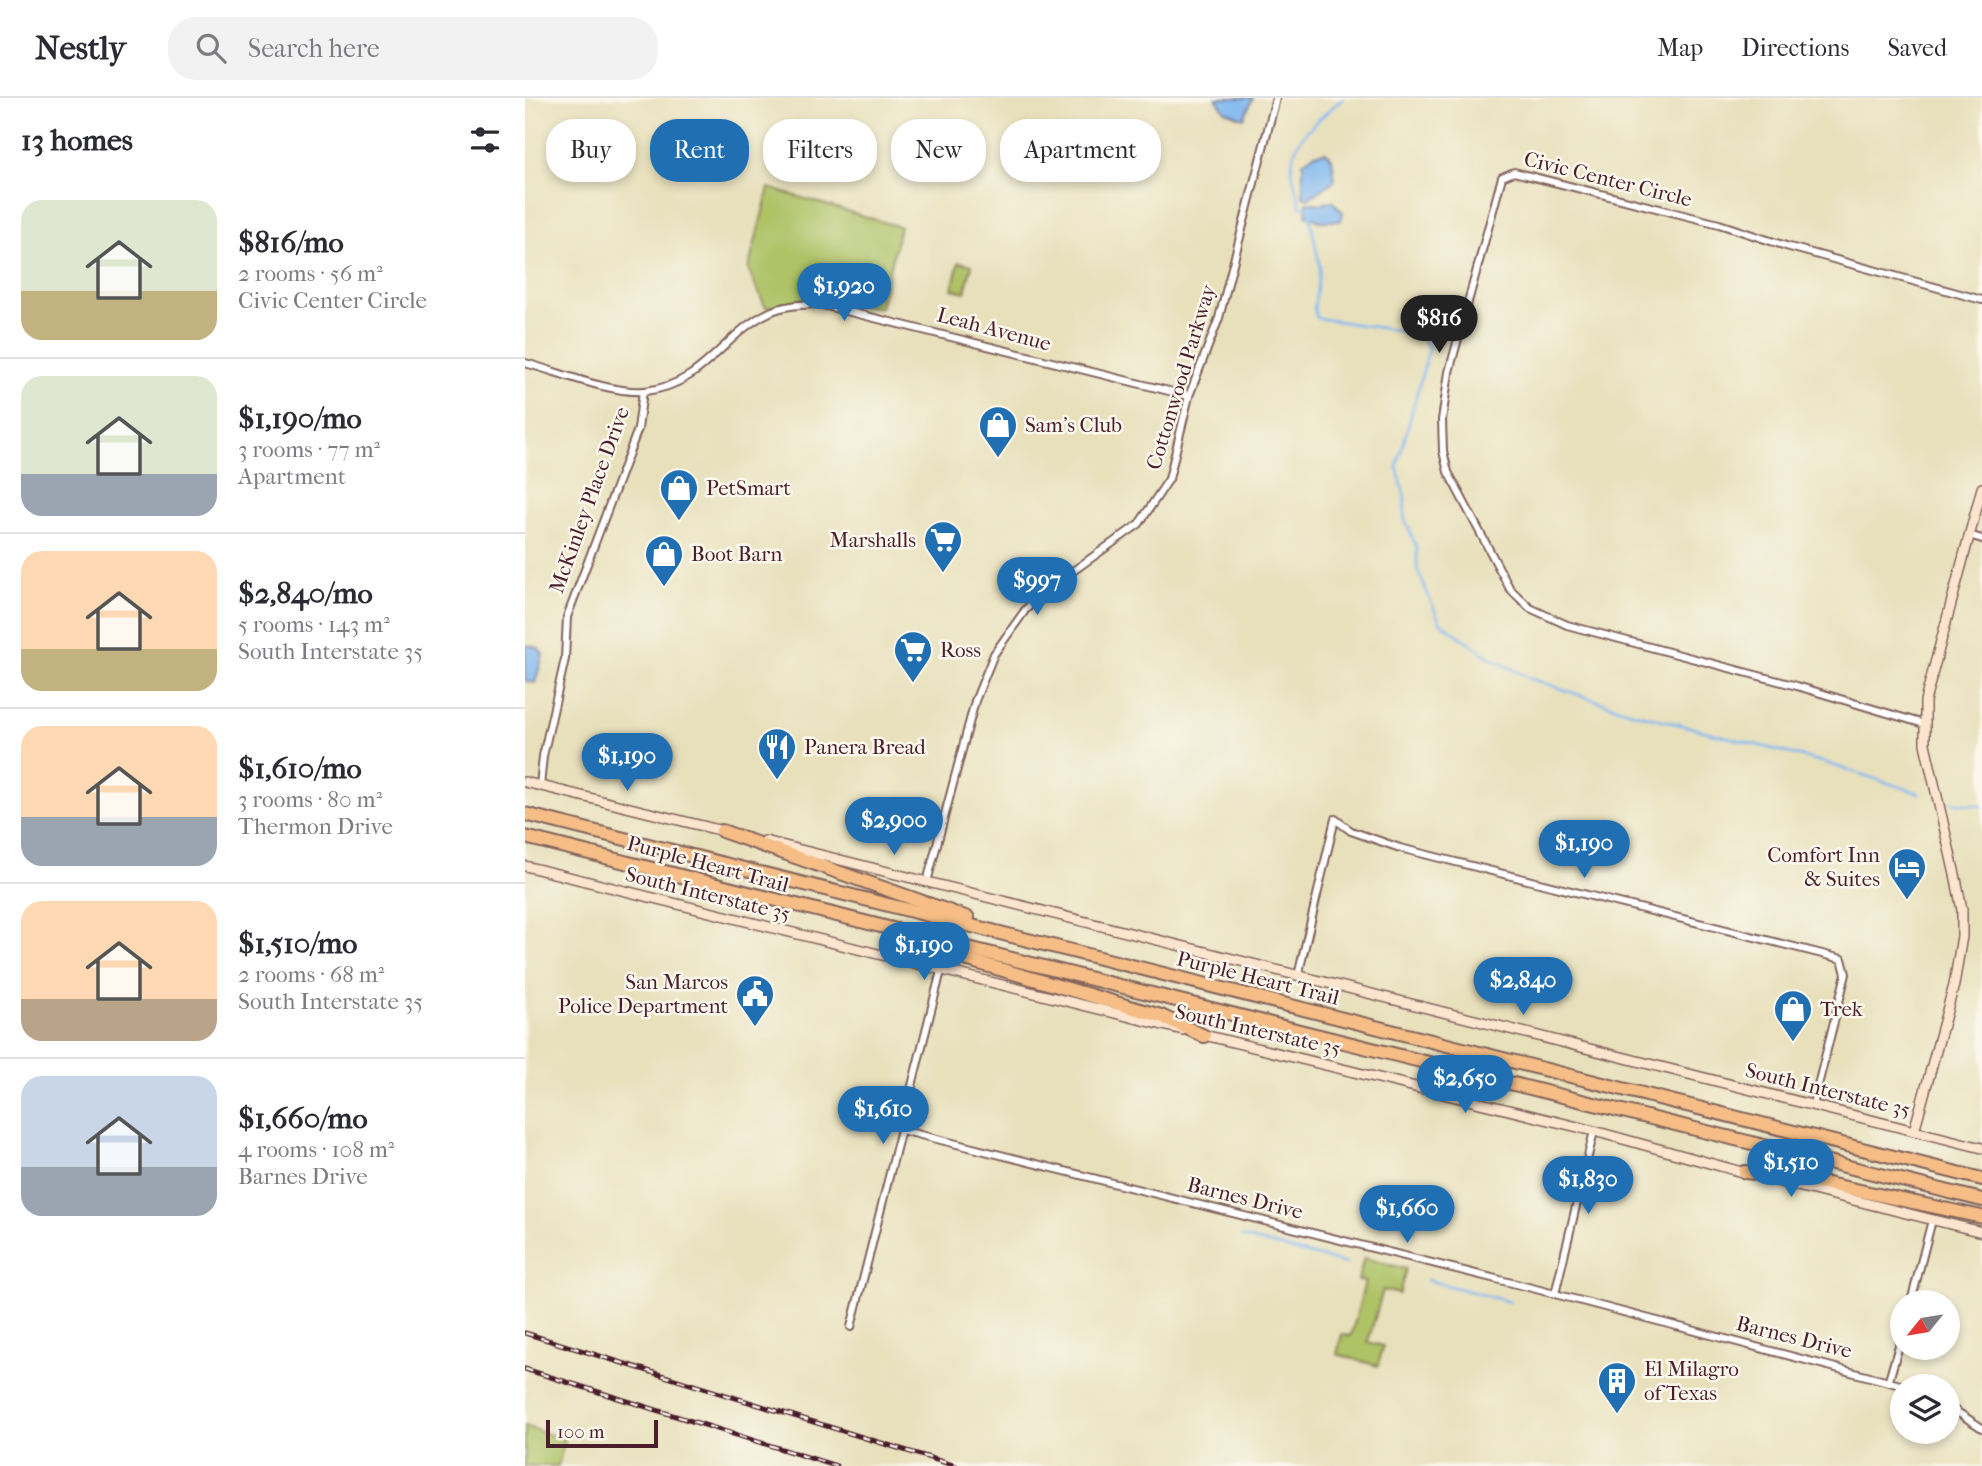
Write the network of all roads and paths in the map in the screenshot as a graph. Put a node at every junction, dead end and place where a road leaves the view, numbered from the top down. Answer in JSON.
{"nodes":[{"id":1,"x":1276,"y":98,"type":"edge"},
{"id":2,"x":1982,"y":300,"type":"edge"},
{"id":3,"x":525,"y":363,"type":"edge"},
{"id":4,"x":643,"y":391,"type":"junction"},
{"id":5,"x":1189,"y":396,"type":"junction"},
{"id":6,"x":1982,"y":488,"type":"edge"},
{"id":7,"x":1969,"y":535,"type":"junction"},
{"id":8,"x":1982,"y":539,"type":"edge"},
{"id":9,"x":1924,"y":724,"type":"junction"},
{"id":10,"x":525,"y":782,"type":"edge"},
{"id":11,"x":540,"y":786,"type":"junction"},
{"id":12,"x":525,"y":814,"type":"edge"},
{"id":13,"x":722,"y":831,"type":"junction"},
{"id":14,"x":525,"y":836,"type":"edge"},
{"id":15,"x":525,"y":866,"type":"edge"},
{"id":16,"x":927,"y":882,"type":"junction"},
{"id":17,"x":824,"y":914,"type":"junction"},
{"id":18,"x":1041,"y":943,"type":"junction"},
{"id":19,"x":941,"y":971,"type":"junction"},
{"id":20,"x":1298,"y":975,"type":"junction"},
{"id":21,"x":1204,"y":1036,"type":"junction"},
{"id":22,"x":1813,"y":1105,"type":"junction"},
{"id":23,"x":901,"y":1130,"type":"junction"},
{"id":24,"x":1594,"y":1131,"type":"junction"},
{"id":25,"x":1914,"y":1131,"type":"junction"},
{"id":26,"x":1982,"y":1148,"type":"edge"},
{"id":27,"x":1745,"y":1172,"type":"junction"},
{"id":28,"x":1982,"y":1179,"type":"edge"},
{"id":29,"x":1982,"y":1200,"type":"edge"},
{"id":30,"x":1982,"y":1217,"type":"edge"},
{"id":31,"x":1932,"y":1220,"type":"junction"},
{"id":32,"x":1982,"y":1232,"type":"edge"},
{"id":33,"x":1914,"y":1290,"type":"edge"},
{"id":34,"x":1555,"y":1294,"type":"junction"},
{"id":35,"x":851,"y":1327,"type":"dead end"},
{"id":36,"x":1895,"y":1360,"type":"edge"},
{"id":37,"x":1889,"y":1380,"type":"joint"},
{"id":38,"x":1960,"y":1414,"type":"edge"},
{"id":39,"x":1982,"y":1428,"type":"edge"}],
"edges":[{"from":1,"to":5,"type":"street","name":"Cottonwood Parkway"},
{"from":2,"to":9,"type":"street","name":"Civic Center Circle"},
{"from":3,"to":4,"type":"street","name":"Leah Avenue"},
{"from":4,"to":5,"type":"street","name":"Leah Avenue"},
{"from":4,"to":11,"type":"street","name":"McKinley Place Drive"},
{"from":5,"to":16,"type":"street","name":"Cottonwood Parkway"},
{"from":6,"to":7,"type":"main road"},
{"from":7,"to":8,"type":"street"},
{"from":7,"to":9,"type":"main road"},
{"from":9,"to":25,"type":"main road"},
{"from":10,"to":11,"type":"main road","name":"South Interstate 35"},
{"from":11,"to":13,"type":"main road","name":"South Interstate 35"},
{"from":12,"to":18,"type":"highway","name":"Purple Heart Trail"},
{"from":13,"to":16,"type":"main road","name":"South Interstate 35"},
{"from":13,"to":18,"type":"highway"},
{"from":14,"to":17,"type":"highway","name":"Purple Heart Trail"},
{"from":15,"to":19,"type":"main road","name":"South Interstate 35"},
{"from":16,"to":20,"type":"main road","name":"South Interstate 35"},
{"from":17,"to":21,"type":"highway"},
{"from":17,"to":29,"type":"highway","name":"Purple Heart Trail"},
{"from":18,"to":28,"type":"highway","name":"Purple Heart Trail"},
{"from":19,"to":21,"type":"main road","name":"South Interstate 35"},
{"from":19,"to":23,"type":"street"},
{"from":20,"to":22,"type":"main road","name":"South Interstate 35"},
{"from":20,"to":22,"type":"street"},
{"from":21,"to":24,"type":"main road","name":"South Interstate 35"},
{"from":22,"to":25,"type":"main road","name":"South Interstate 35"},
{"from":23,"to":34,"type":"street","name":"Barnes Drive"},
{"from":23,"to":35,"type":"street"},
{"from":24,"to":27,"type":"main road","name":"South Interstate 35"},
{"from":24,"to":34,"type":"street"},
{"from":25,"to":26,"type":"main road","name":"South Interstate 35"},
{"from":27,"to":30,"type":"highway"},
{"from":27,"to":31,"type":"main road","name":"South Interstate 35"},
{"from":31,"to":32,"type":"main road","name":"South Interstate 35"},
{"from":31,"to":33,"type":"street"},
{"from":34,"to":37,"type":"street","name":"Barnes Drive"},
{"from":36,"to":37,"type":"street"},
{"from":38,"to":39,"type":"street"}]}
